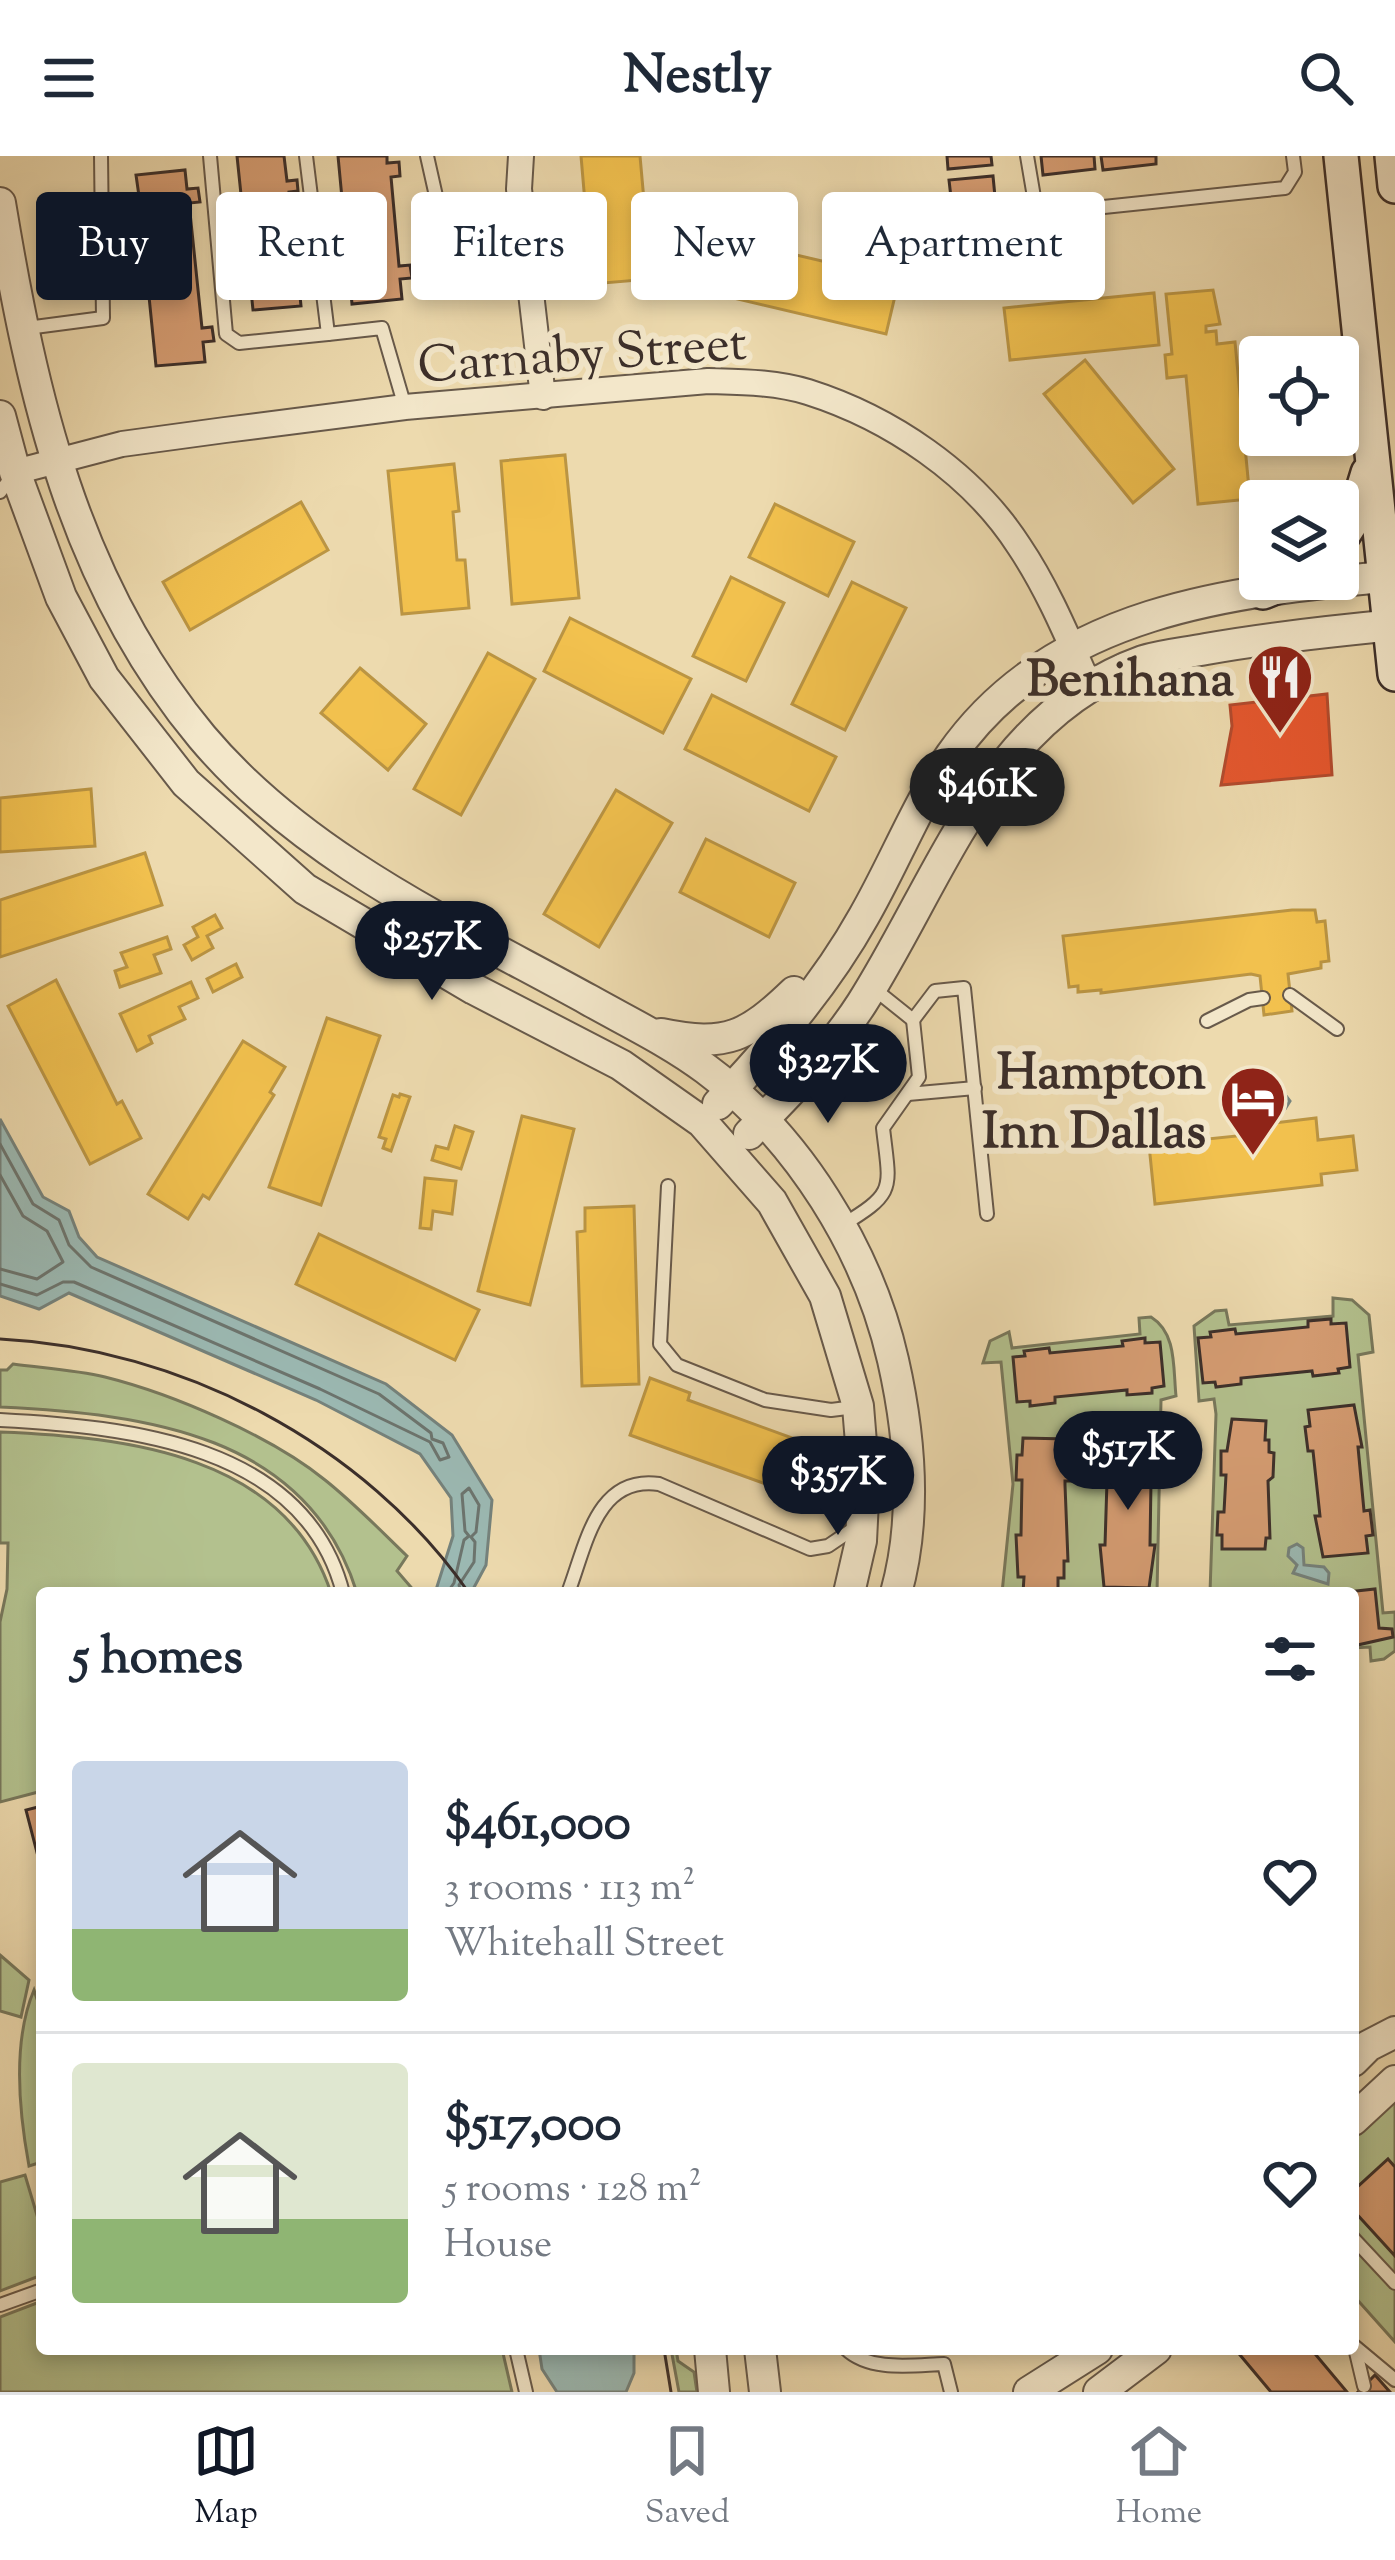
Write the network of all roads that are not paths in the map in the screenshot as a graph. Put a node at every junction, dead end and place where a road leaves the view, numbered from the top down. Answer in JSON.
{"nodes":[{"id":1,"x":100,"y":156,"type":"edge"},
{"id":2,"x":210,"y":156,"type":"edge"},
{"id":3,"x":306,"y":156,"type":"edge"},
{"id":4,"x":427,"y":156,"type":"edge"},
{"id":5,"x":521,"y":156,"type":"edge"},
{"id":6,"x":1027,"y":156,"type":"edge"},
{"id":7,"x":1293,"y":156,"type":"edge"},
{"id":8,"x":1341,"y":156,"type":"edge"},
{"id":9,"x":1392,"y":156,"type":"edge"},
{"id":10,"x":1395,"y":186,"type":"edge"},
{"id":11,"x":435,"y":192,"type":"edge"},
{"id":12,"x":520,"y":192,"type":"edge"},
{"id":13,"x":0,"y":203,"type":"edge"},
{"id":14,"x":532,"y":300,"type":"edge"},
{"id":15,"x":22,"y":329,"type":"junction"},
{"id":16,"x":328,"y":334,"type":"junction"},
{"id":17,"x":543,"y":397,"type":"junction"},
{"id":18,"x":405,"y":407,"type":"junction"},
{"id":19,"x":0,"y":416,"type":"edge"},
{"id":20,"x":1370,"y":436,"type":"junction"},
{"id":21,"x":55,"y":460,"type":"junction"},
{"id":22,"x":5,"y":476,"type":"edge"},
{"id":23,"x":1359,"y":501,"type":"edge"},
{"id":24,"x":1390,"y":577,"type":"edge"},
{"id":25,"x":1359,"y":581,"type":"edge"},
{"id":26,"x":1239,"y":595,"type":"edge"},
{"id":27,"x":1393,"y":625,"type":"edge"},
{"id":28,"x":1072,"y":646,"type":"junction"},
{"id":29,"x":1395,"y":674,"type":"edge"},
{"id":30,"x":1089,"y":685,"type":"junction"},
{"id":31,"x":842,"y":955,"type":"junction"},
{"id":32,"x":872,"y":988,"type":"junction"},
{"id":33,"x":1290,"y":995,"type":"dead end"},
{"id":34,"x":1263,"y":998,"type":"dead end"},
{"id":35,"x":913,"y":1020,"type":"junction"},
{"id":36,"x":1207,"y":1021,"type":"dead end"},
{"id":37,"x":1336,"y":1029,"type":"dead end"},
{"id":38,"x":645,"y":1031,"type":"junction"},
{"id":39,"x":799,"y":1080,"type":"junction"},
{"id":40,"x":975,"y":1088,"type":"junction"},
{"id":41,"x":731,"y":1090,"type":"junction"},
{"id":42,"x":908,"y":1094,"type":"junction"},
{"id":43,"x":762,"y":1120,"type":"junction"},
{"id":44,"x":702,"y":1122,"type":"junction"},
{"id":45,"x":732,"y":1151,"type":"junction"},
{"id":46,"x":808,"y":1174,"type":"junction"},
{"id":47,"x":668,"y":1186,"type":"dead end"},
{"id":48,"x":987,"y":1214,"type":"dead end"},
{"id":49,"x":840,"y":1227,"type":"junction"},
{"id":50,"x":858,"y":1406,"type":"junction"},
{"id":51,"x":0,"y":1420,"type":"edge"},
{"id":52,"x":864,"y":1480,"type":"junction"},
{"id":53,"x":862,"y":1523,"type":"junction"},
{"id":54,"x":341,"y":1587,"type":"edge"},
{"id":55,"x":570,"y":1587,"type":"edge"},
{"id":56,"x":850,"y":1587,"type":"edge"},
{"id":57,"x":872,"y":1587,"type":"edge"},
{"id":58,"x":898,"y":1587,"type":"edge"},
{"id":59,"x":1395,"y":2032,"type":"edge"},
{"id":60,"x":1359,"y":2055,"type":"edge"},
{"id":61,"x":1393,"y":2087,"type":"edge"},
{"id":62,"x":1359,"y":2115,"type":"edge"},
{"id":63,"x":1359,"y":2244,"type":"edge"},
{"id":64,"x":1395,"y":2283,"type":"edge"},
{"id":65,"x":36,"y":2292,"type":"edge"},
{"id":66,"x":0,"y":2305,"type":"edge"},
{"id":67,"x":1359,"y":2350,"type":"edge"},
{"id":68,"x":517,"y":2355,"type":"edge"},
{"id":69,"x":711,"y":2355,"type":"edge"},
{"id":70,"x":761,"y":2355,"type":"edge"},
{"id":71,"x":852,"y":2355,"type":"edge"},
{"id":72,"x":1088,"y":2355,"type":"edge"},
{"id":73,"x":1148,"y":2355,"type":"edge"},
{"id":74,"x":1356,"y":2355,"type":"edge"},
{"id":75,"x":1395,"y":2380,"type":"edge"},
{"id":76,"x":1364,"y":2386,"type":"dead end"},
{"id":77,"x":526,"y":2392,"type":"edge"},
{"id":78,"x":714,"y":2392,"type":"edge"},
{"id":79,"x":765,"y":2392,"type":"edge"},
{"id":80,"x":951,"y":2392,"type":"edge"},
{"id":81,"x":1029,"y":2392,"type":"edge"},
{"id":82,"x":1099,"y":2392,"type":"edge"}],
"edges":[{"from":1,"to":15,"type":"lane"},
{"from":2,"to":16,"type":"lane"},
{"from":3,"to":16,"type":"lane"},
{"from":4,"to":11,"type":"lane"},
{"from":5,"to":12,"type":"street"},
{"from":6,"to":7,"type":"lane"},
{"from":8,"to":20,"type":"main road"},
{"from":9,"to":10,"type":"main road"},
{"from":13,"to":15,"type":"street"},
{"from":14,"to":17,"type":"street"},
{"from":15,"to":21,"type":"street"},
{"from":16,"to":18,"type":"lane"},
{"from":17,"to":18,"type":"street","name":"Carnaby Street"},
{"from":17,"to":28,"type":"street","name":"Carnaby Street"},
{"from":18,"to":21,"type":"street","name":"Carnaby Street"},
{"from":19,"to":22,"type":"street"},
{"from":20,"to":23,"type":"main road"},
{"from":20,"to":24,"type":"main road"},
{"from":21,"to":22,"type":"street","name":"Carnaby Street"},
{"from":21,"to":38,"type":"street"},
{"from":22,"to":44,"type":"street"},
{"from":24,"to":25,"type":"street"},
{"from":24,"to":27,"type":"main road"},
{"from":26,"to":28,"type":"street"},
{"from":27,"to":29,"type":"main road"},
{"from":27,"to":30,"type":"street"},
{"from":28,"to":30,"type":"street","name":"Carnaby Street"},
{"from":28,"to":31,"type":"street"},
{"from":30,"to":32,"type":"street"},
{"from":31,"to":38,"type":"street"},
{"from":31,"to":41,"type":"street"},
{"from":32,"to":35,"type":"lane"},
{"from":32,"to":39,"type":"street"},
{"from":33,"to":37,"type":"lane"},
{"from":34,"to":36,"type":"lane"},
{"from":35,"to":40,"type":"lane"},
{"from":35,"to":42,"type":"lane"},
{"from":38,"to":41,"type":"street"},
{"from":39,"to":43,"type":"street"},
{"from":39,"to":46,"type":"street"},
{"from":40,"to":42,"type":"lane"},
{"from":40,"to":48,"type":"lane"},
{"from":41,"to":43,"type":"street"},
{"from":41,"to":44,"type":"street"},
{"from":42,"to":49,"type":"lane"},
{"from":43,"to":45,"type":"street"},
{"from":43,"to":46,"type":"street"},
{"from":44,"to":45,"type":"street"},
{"from":45,"to":50,"type":"street"},
{"from":46,"to":49,"type":"street"},
{"from":47,"to":50,"type":"lane"},
{"from":49,"to":58,"type":"street"},
{"from":50,"to":52,"type":"street"},
{"from":51,"to":54,"type":"lane"},
{"from":52,"to":53,"type":"street"},
{"from":52,"to":57,"type":"street"},
{"from":53,"to":55,"type":"lane"},
{"from":53,"to":56,"type":"street"},
{"from":59,"to":60,"type":"street"},
{"from":61,"to":62,"type":"street"},
{"from":63,"to":64,"type":"lane"},
{"from":65,"to":66,"type":"lane"},
{"from":67,"to":75,"type":"lane"},
{"from":68,"to":77,"type":"lane"},
{"from":69,"to":78,"type":"street"},
{"from":70,"to":79,"type":"street"},
{"from":71,"to":80,"type":"lane"},
{"from":72,"to":81,"type":"street"},
{"from":73,"to":82,"type":"street"},
{"from":74,"to":76,"type":"lane"}]}
